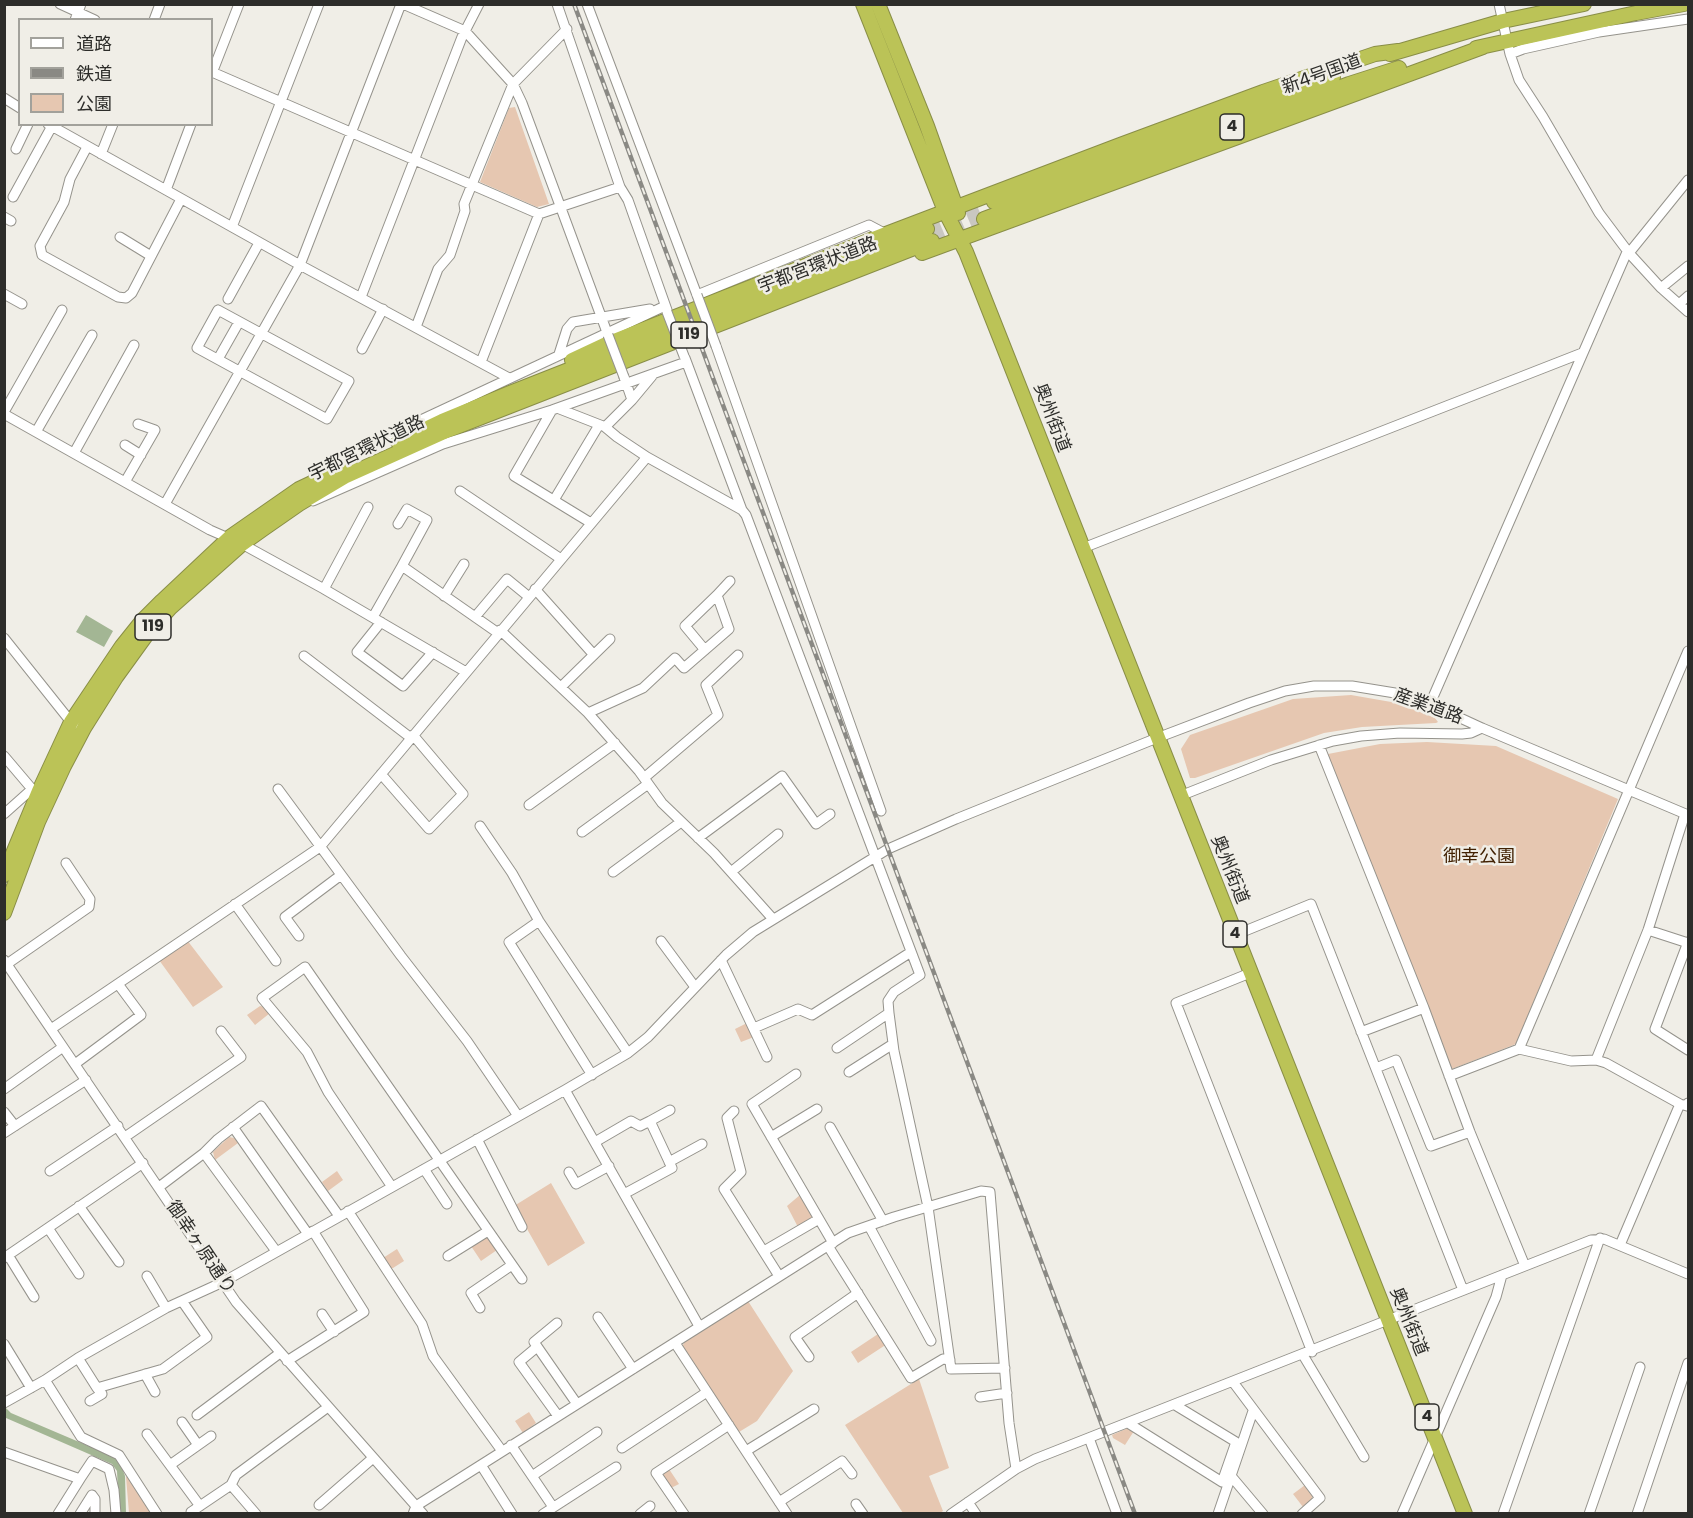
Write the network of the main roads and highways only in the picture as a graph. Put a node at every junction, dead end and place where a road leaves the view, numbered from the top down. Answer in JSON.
{"nodes":[{"id":1,"x":863,"y":4,"type":"edge"},
{"id":2,"x":878,"y":4,"type":"edge"},
{"id":3,"x":1584,"y":4,"type":"edge"},
{"id":4,"x":1684,"y":4,"type":"edge"},
{"id":5,"x":1483,"y":47,"type":"junction"},
{"id":6,"x":1398,"y":51,"type":"junction"},
{"id":7,"x":951,"y":209,"type":"junction"},
{"id":8,"x":961,"y":239,"type":"junction"},
{"id":9,"x":510,"y":393,"type":"junction"},
{"id":10,"x":446,"y":431,"type":"junction"},
{"id":11,"x":236,"y":541,"type":"junction"},
{"id":12,"x":77,"y":725,"type":"junction"},
{"id":13,"x":4,"y":875,"type":"edge"},
{"id":14,"x":4,"y":913,"type":"edge"},
{"id":15,"x":1465,"y":1514,"type":"edge"}],
"edges":[{"from":1,"to":7,"type":"highway","name":"奥州街道","number":"4"},
{"from":2,"to":7,"type":"highway","name":"奥州街道","number":"4"},
{"from":3,"to":6,"type":"highway","name":"新4号国道","number":"4"},
{"from":4,"to":5,"type":"highway","name":"新4号国道","number":"4"},
{"from":5,"to":6,"type":"highway","name":"新4号国道","number":"4"},
{"from":5,"to":8,"type":"highway"},
{"from":6,"to":7,"type":"highway"},
{"from":7,"to":8,"type":"highway","name":"奥州街道","number":"4"},
{"from":7,"to":9,"type":"highway"},
{"from":8,"to":10,"type":"highway"},
{"from":8,"to":15,"type":"highway","name":"奥州街道","number":"4"},
{"from":9,"to":10,"type":"highway","name":"宇都宮環状道路","number":"119"},
{"from":9,"to":11,"type":"highway","name":"宇都宮環状道路","number":"119"},
{"from":10,"to":11,"type":"highway","name":"宇都宮環状道路","number":"119"},
{"from":11,"to":12,"type":"highway","name":"宇都宮環状道路","number":"119"},
{"from":12,"to":13,"type":"highway","name":"宇都宮環状道路","number":"119"},
{"from":12,"to":14,"type":"highway","name":"宇都宮環状道路","number":"119"}]}
